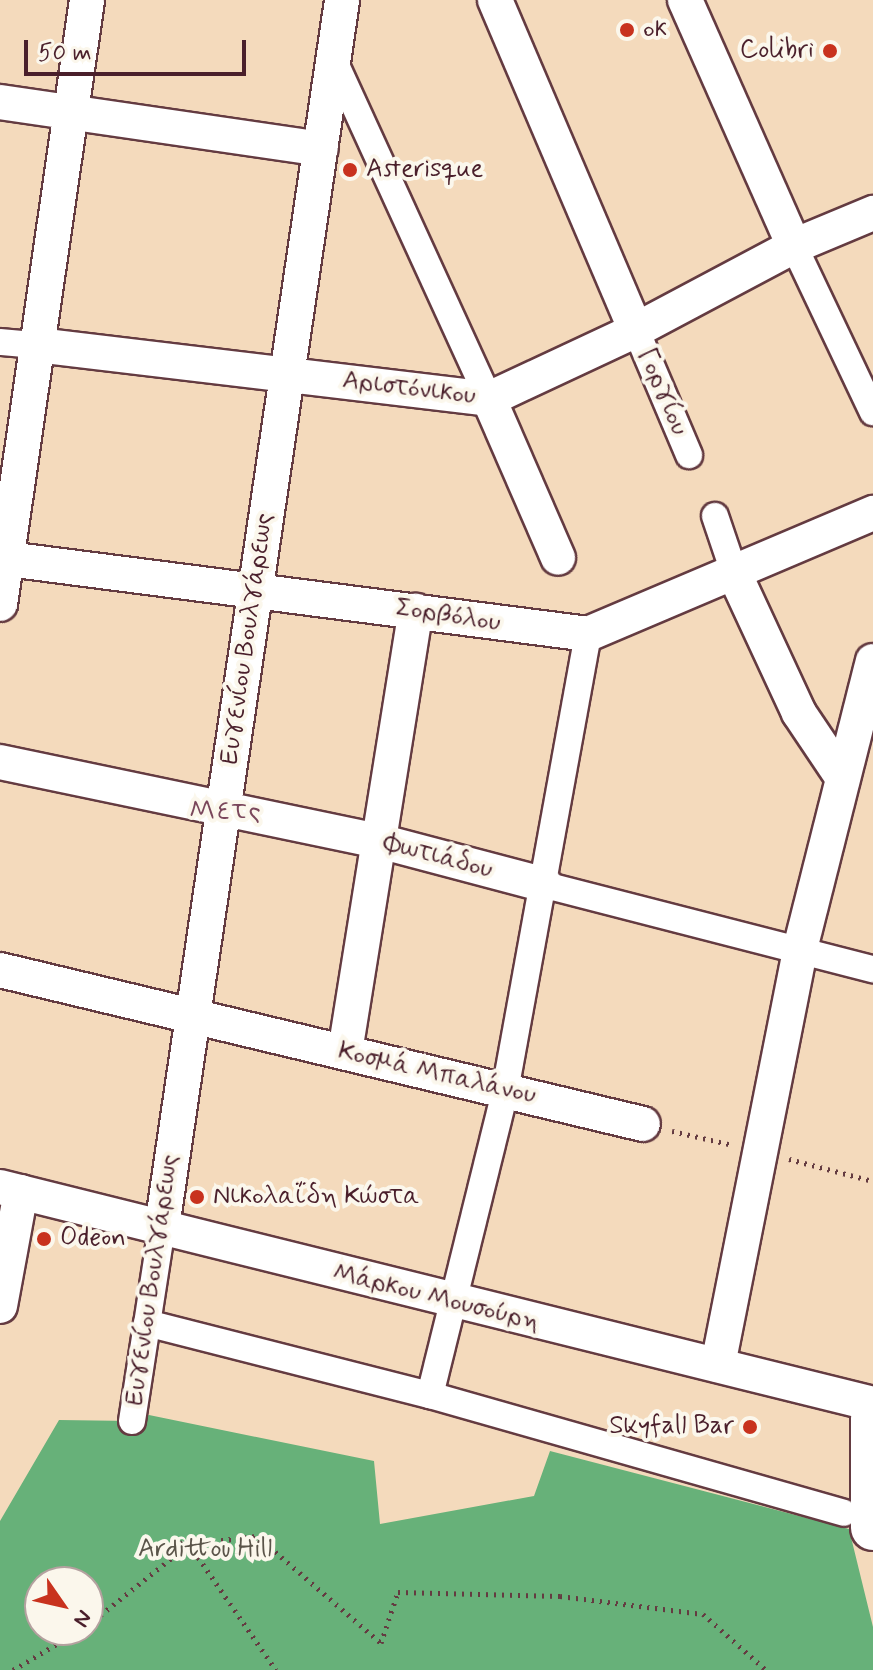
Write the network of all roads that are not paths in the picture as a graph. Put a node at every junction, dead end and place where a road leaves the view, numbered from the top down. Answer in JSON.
{"nodes":[{"id":1,"x":87,"y":0,"type":"edge"},
{"id":2,"x":342,"y":0,"type":"edge"},
{"id":3,"x":495,"y":0,"type":"edge"},
{"id":4,"x":685,"y":0,"type":"edge"},
{"id":5,"x":335,"y":63,"type":"junction"},
{"id":6,"x":0,"y":102,"type":"edge"},
{"id":7,"x":71,"y":112,"type":"junction"},
{"id":8,"x":321,"y":149,"type":"junction"},
{"id":9,"x":873,"y":213,"type":"edge"},
{"id":10,"x":794,"y":246,"type":"junction"},
{"id":11,"x":636,"y":330,"type":"junction"},
{"id":12,"x":0,"y":342,"type":"edge"},
{"id":13,"x":37,"y":345,"type":"junction"},
{"id":14,"x":287,"y":374,"type":"junction"},
{"id":15,"x":489,"y":399,"type":"junction"},
{"id":16,"x":873,"y":412,"type":"edge"},
{"id":17,"x":689,"y":455,"type":"dead end"},
{"id":18,"x":873,"y":513,"type":"edge"},
{"id":19,"x":715,"y":516,"type":"dead end"},
{"id":20,"x":3,"y":558,"type":"edge"},
{"id":21,"x":558,"y":558,"type":"dead end"},
{"id":22,"x":735,"y":575,"type":"junction"},
{"id":23,"x":255,"y":589,"type":"junction"},
{"id":24,"x":0,"y":604,"type":"edge"},
{"id":25,"x":416,"y":611,"type":"junction"},
{"id":26,"x":588,"y":634,"type":"junction"},
{"id":27,"x":873,"y":661,"type":"edge"},
{"id":28,"x":0,"y":762,"type":"edge"},
{"id":29,"x":842,"y":777,"type":"junction"},
{"id":30,"x":223,"y":807,"type":"junction"},
{"id":31,"x":379,"y":841,"type":"junction"},
{"id":32,"x":545,"y":885,"type":"junction"},
{"id":33,"x":800,"y":949,"type":"junction"},
{"id":34,"x":873,"y":969,"type":"edge"},
{"id":35,"x":0,"y":970,"type":"edge"},
{"id":36,"x":190,"y":1016,"type":"junction"},
{"id":37,"x":345,"y":1052,"type":"junction"},
{"id":38,"x":505,"y":1091,"type":"junction"},
{"id":39,"x":643,"y":1124,"type":"road end"},
{"id":40,"x":11,"y":1190,"type":"edge"},
{"id":41,"x":162,"y":1227,"type":"junction"},
{"id":42,"x":452,"y":1303,"type":"junction"},
{"id":43,"x":0,"y":1306,"type":"edge"},
{"id":44,"x":147,"y":1323,"type":"junction"},
{"id":45,"x":718,"y":1365,"type":"junction"},
{"id":46,"x":430,"y":1395,"type":"junction"},
{"id":47,"x":873,"y":1404,"type":"edge"},
{"id":48,"x":873,"y":1418,"type":"edge"},
{"id":49,"x":132,"y":1421,"type":"dead end"},
{"id":50,"x":858,"y":1520,"type":"edge"}],
"edges":[{"from":1,"to":7,"type":"street"},
{"from":2,"to":5,"type":"street","name":"Ευγενίου Βουλγάρεως"},
{"from":3,"to":11,"type":"street","name":"Γοργίου"},
{"from":4,"to":10,"type":"street"},
{"from":5,"to":8,"type":"street","name":"Ευγενίου Βουλγάρεως"},
{"from":5,"to":15,"type":"street"},
{"from":6,"to":7,"type":"street"},
{"from":7,"to":8,"type":"street"},
{"from":7,"to":13,"type":"street"},
{"from":8,"to":14,"type":"street","name":"Ευγενίου Βουλγάρεως"},
{"from":9,"to":10,"type":"street","name":"Αριστόνικου"},
{"from":10,"to":11,"type":"street","name":"Αριστόνικου"},
{"from":10,"to":16,"type":"street"},
{"from":11,"to":15,"type":"street","name":"Αριστόνικου"},
{"from":11,"to":17,"type":"street","name":"Γοργίου"},
{"from":12,"to":13,"type":"street","name":"Αριστόνικου"},
{"from":13,"to":14,"type":"street","name":"Αριστόνικου"},
{"from":13,"to":20,"type":"street"},
{"from":14,"to":15,"type":"street","name":"Αριστόνικου"},
{"from":14,"to":23,"type":"street","name":"Ευγενίου Βουλγάρεως"},
{"from":15,"to":21,"type":"street"},
{"from":18,"to":22,"type":"street","name":"Σορβόλου"},
{"from":19,"to":22,"type":"street"},
{"from":20,"to":23,"type":"street","name":"Σορβόλου"},
{"from":20,"to":24,"type":"street"},
{"from":22,"to":26,"type":"street","name":"Σορβόλου"},
{"from":22,"to":29,"type":"street"},
{"from":23,"to":25,"type":"street","name":"Σορβόλου"},
{"from":23,"to":30,"type":"street","name":"Ευγενίου Βουλγάρεως"},
{"from":25,"to":26,"type":"street","name":"Σορβόλου"},
{"from":25,"to":31,"type":"street"},
{"from":26,"to":32,"type":"street"},
{"from":27,"to":29,"type":"street"},
{"from":28,"to":30,"type":"street","name":"Φωτιάδου"},
{"from":29,"to":33,"type":"street"},
{"from":30,"to":31,"type":"street","name":"Φωτιάδου"},
{"from":30,"to":36,"type":"street","name":"Ευγενίου Βουλγάρεως"},
{"from":31,"to":32,"type":"street","name":"Φωτιάδου"},
{"from":31,"to":37,"type":"street"},
{"from":32,"to":33,"type":"street","name":"Φωτιάδου"},
{"from":32,"to":38,"type":"street"},
{"from":33,"to":34,"type":"street","name":"Φωτιάδου"},
{"from":33,"to":45,"type":"street"},
{"from":35,"to":36,"type":"street","name":"Κοσμά Μπαλάνου"},
{"from":36,"to":37,"type":"street","name":"Κοσμά Μπαλάνου"},
{"from":36,"to":41,"type":"street","name":"Ευγενίου Βουλγάρεως"},
{"from":37,"to":38,"type":"street","name":"Κοσμά Μπαλάνου"},
{"from":38,"to":39,"type":"street","name":"Κοσμά Μπαλάνου"},
{"from":38,"to":42,"type":"street"},
{"from":40,"to":41,"type":"street","name":"Μάρκου Μουσούρη"},
{"from":40,"to":43,"type":"street"},
{"from":41,"to":42,"type":"street","name":"Μάρκου Μουσούρη"},
{"from":41,"to":44,"type":"street","name":"Ευγενίου Βουλγάρεως"},
{"from":42,"to":45,"type":"street","name":"Μάρκου Μουσούρη"},
{"from":42,"to":46,"type":"street"},
{"from":44,"to":46,"type":"street"},
{"from":44,"to":49,"type":"street","name":"Ευγενίου Βουλγάρεως"},
{"from":45,"to":47,"type":"street","name":"Μάρκου Μουσούρη"},
{"from":46,"to":50,"type":"street"},
{"from":48,"to":50,"type":"main road"}]}
